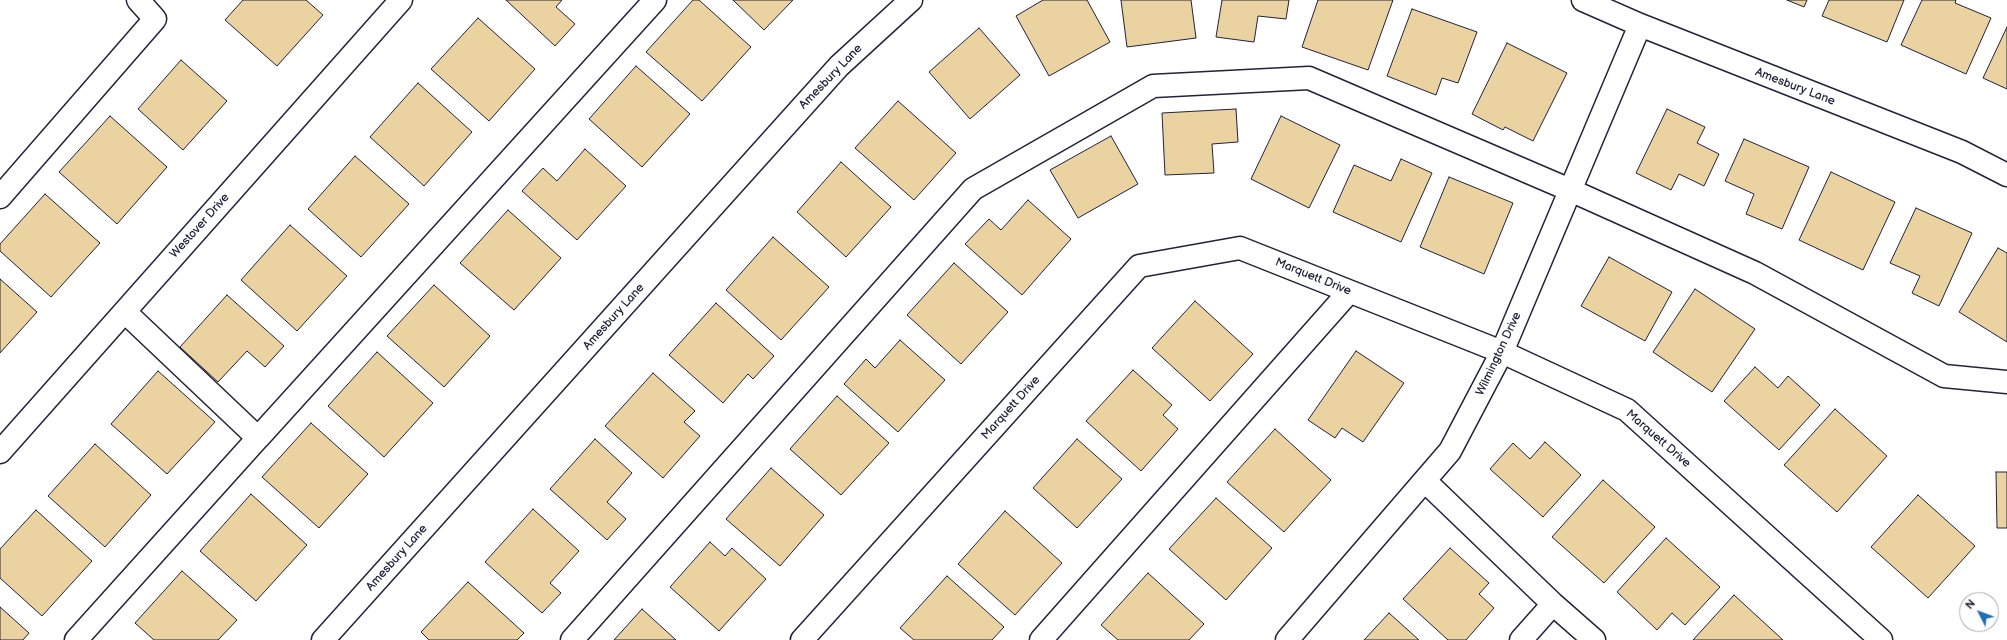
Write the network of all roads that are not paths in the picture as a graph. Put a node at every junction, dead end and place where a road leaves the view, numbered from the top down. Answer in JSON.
{"nodes":[{"id":1,"x":138,"y":0,"type":"edge"},
{"id":2,"x":401,"y":0,"type":"edge"},
{"id":3,"x":655,"y":0,"type":"edge"},
{"id":4,"x":1583,"y":0,"type":"edge"},
{"id":5,"x":908,"y":1,"type":"edge"},
{"id":6,"x":1640,"y":25,"type":"junction"},
{"id":7,"x":2007,"y":175,"type":"edge"},
{"id":8,"x":1570,"y":190,"type":"junction"},
{"id":9,"x":0,"y":196,"type":"edge"},
{"id":10,"x":1349,"y":292,"type":"junction"},
{"id":11,"x":125,"y":312,"type":"junction"},
{"id":12,"x":1502,"y":352,"type":"junction"},
{"id":13,"x":2007,"y":382,"type":"edge"},
{"id":14,"x":258,"y":438,"type":"junction"},
{"id":15,"x":0,"y":452,"type":"edge"},
{"id":16,"x":1425,"y":481,"type":"junction"},
{"id":17,"x":1553,"y":604,"type":"junction"},
{"id":18,"x":76,"y":640,"type":"edge"},
{"id":19,"x":323,"y":640,"type":"edge"},
{"id":20,"x":572,"y":640,"type":"edge"},
{"id":21,"x":802,"y":640,"type":"edge"},
{"id":22,"x":1042,"y":640,"type":"edge"},
{"id":23,"x":1287,"y":640,"type":"edge"},
{"id":24,"x":1521,"y":640,"type":"edge"},
{"id":25,"x":1594,"y":640,"type":"edge"},
{"id":26,"x":1881,"y":640,"type":"edge"}],
"edges":[{"from":1,"to":9,"type":"street"},
{"from":2,"to":11,"type":"street","name":"Westover Drive"},
{"from":3,"to":14,"type":"street"},
{"from":4,"to":6,"type":"street","name":"Amesbury Lane"},
{"from":5,"to":19,"type":"street","name":"Amesbury Lane"},
{"from":6,"to":7,"type":"street","name":"Amesbury Lane"},
{"from":6,"to":8,"type":"street","name":"Wilmington Drive"},
{"from":8,"to":12,"type":"street","name":"Wilmington Drive"},
{"from":8,"to":13,"type":"street"},
{"from":8,"to":20,"type":"street"},
{"from":10,"to":12,"type":"street","name":"Marquett Drive"},
{"from":10,"to":21,"type":"street","name":"Marquett Drive"},
{"from":10,"to":22,"type":"street"},
{"from":11,"to":14,"type":"street"},
{"from":11,"to":15,"type":"street","name":"Westover Drive"},
{"from":12,"to":16,"type":"street","name":"Wilmington Drive"},
{"from":12,"to":26,"type":"street","name":"Marquett Drive"},
{"from":14,"to":18,"type":"street"},
{"from":16,"to":17,"type":"street"},
{"from":16,"to":23,"type":"street","name":"Wilmington Drive"},
{"from":17,"to":24,"type":"street"},
{"from":17,"to":25,"type":"street"}]}
